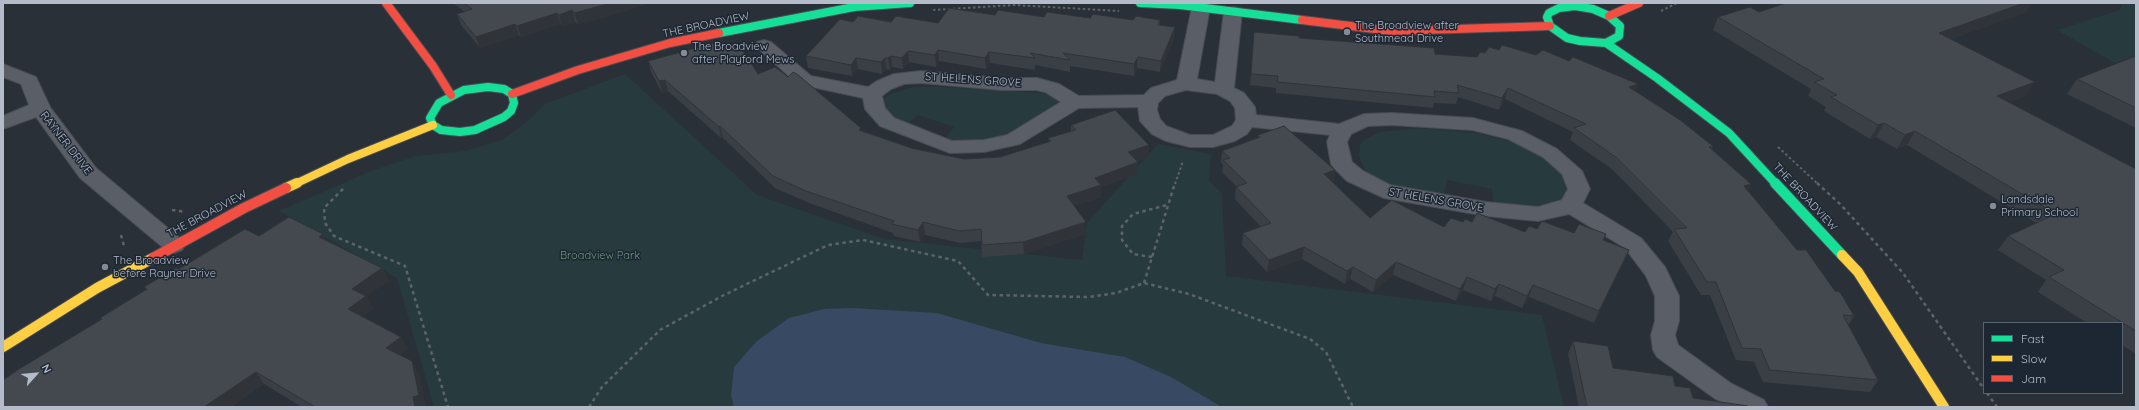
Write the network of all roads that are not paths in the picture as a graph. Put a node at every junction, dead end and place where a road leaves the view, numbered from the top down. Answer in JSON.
{"nodes":[{"id":1,"x":386,"y":3,"type":"edge"},
{"id":2,"x":910,"y":3,"type":"edge"},
{"id":3,"x":1140,"y":3,"type":"edge"},
{"id":4,"x":1639,"y":3,"type":"edge"},
{"id":5,"x":1201,"y":7,"type":"junction"},
{"id":6,"x":1234,"y":12,"type":"junction"},
{"id":7,"x":1609,"y":16,"type":"junction"},
{"id":8,"x":1550,"y":26,"type":"junction"},
{"id":9,"x":1606,"y":43,"type":"junction"},
{"id":10,"x":764,"y":46,"type":"dead end"},
{"id":11,"x":3,"y":70,"type":"edge"},
{"id":12,"x":1186,"y":84,"type":"junction"},
{"id":13,"x":1224,"y":90,"type":"junction"},
{"id":14,"x":512,"y":94,"type":"junction"},
{"id":15,"x":872,"y":94,"type":"junction"},
{"id":16,"x":451,"y":95,"type":"junction"},
{"id":17,"x":1150,"y":101,"type":"junction"},
{"id":18,"x":1075,"y":102,"type":"junction"},
{"id":19,"x":40,"y":108,"type":"junction"},
{"id":20,"x":1246,"y":120,"type":"junction"},
{"id":21,"x":3,"y":124,"type":"edge"},
{"id":22,"x":433,"y":125,"type":"junction"},
{"id":23,"x":1342,"y":130,"type":"junction"},
{"id":24,"x":1571,"y":205,"type":"junction"},
{"id":25,"x":174,"y":245,"type":"junction"},
{"id":26,"x":3,"y":348,"type":"edge"},
{"id":27,"x":1755,"y":407,"type":"edge"},
{"id":28,"x":1944,"y":407,"type":"edge"}],
"edges":[{"from":1,"to":16,"type":"street"},
{"from":2,"to":14,"type":"street","name":"THE BROADVIEW"},
{"from":3,"to":5,"type":"street"},
{"from":4,"to":7,"type":"street"},
{"from":5,"to":6,"type":"street"},
{"from":5,"to":12,"type":"street"},
{"from":6,"to":8,"type":"street"},
{"from":6,"to":13,"type":"street"},
{"from":7,"to":8,"type":"street"},
{"from":7,"to":9,"type":"street"},
{"from":8,"to":9,"type":"street"},
{"from":9,"to":28,"type":"street","name":"THE BROADVIEW"},
{"from":10,"to":15,"type":"street"},
{"from":11,"to":19,"type":"street","name":"RAYNER DRIVE"},
{"from":12,"to":13,"type":"street"},
{"from":12,"to":17,"type":"street"},
{"from":13,"to":20,"type":"street"},
{"from":14,"to":16,"type":"street"},
{"from":14,"to":22,"type":"street"},
{"from":15,"to":18,"type":"street","name":"ST HELENS GROVE"},
{"from":15,"to":18,"type":"street"},
{"from":16,"to":22,"type":"street"},
{"from":17,"to":18,"type":"street"},
{"from":17,"to":20,"type":"street"},
{"from":19,"to":21,"type":"street"},
{"from":19,"to":25,"type":"street","name":"RAYNER DRIVE"},
{"from":20,"to":23,"type":"street"},
{"from":22,"to":25,"type":"street","name":"THE BROADVIEW"},
{"from":23,"to":24,"type":"street","name":"ST HELENS GROVE"},
{"from":23,"to":24,"type":"street"},
{"from":24,"to":27,"type":"street"},
{"from":25,"to":26,"type":"street","name":"THE BROADVIEW"}]}
